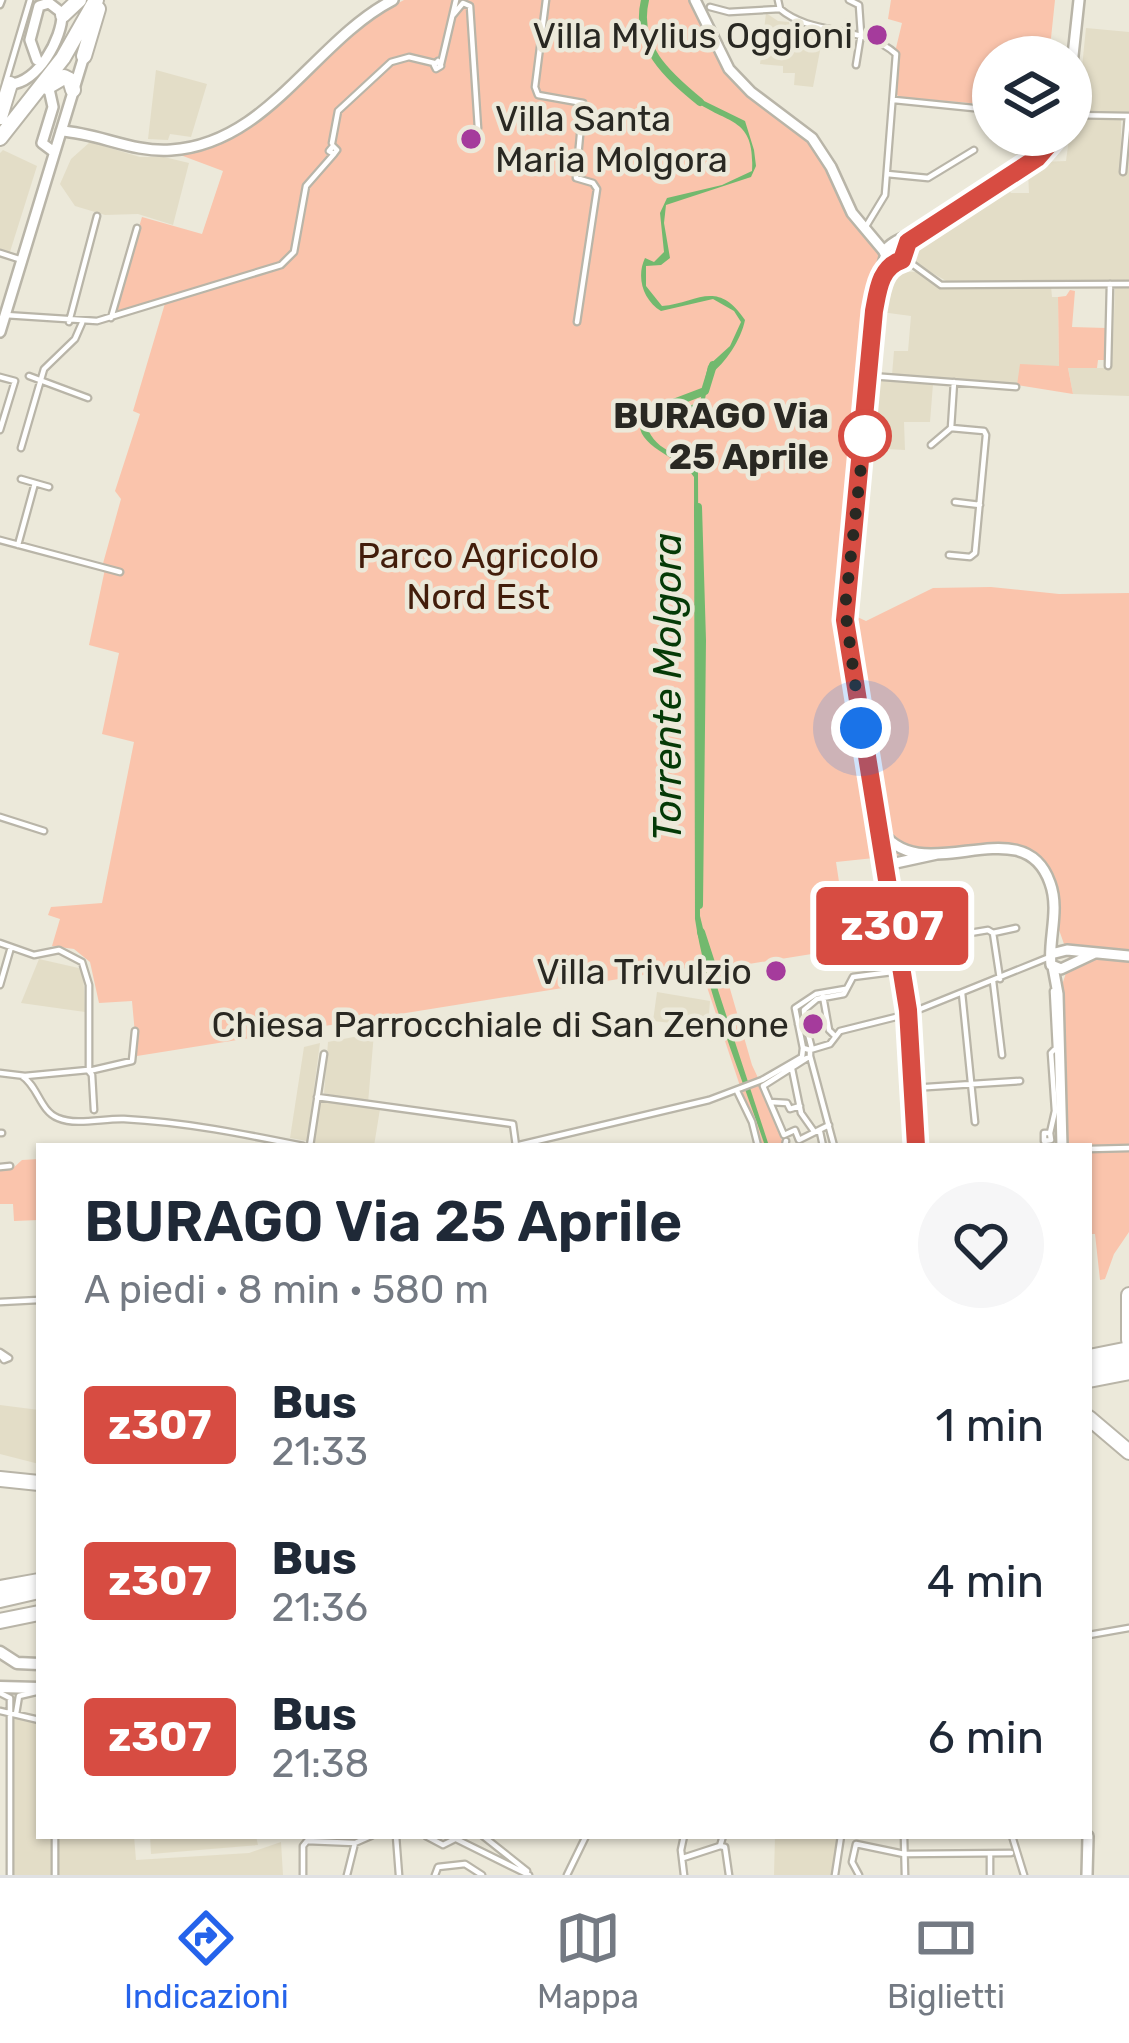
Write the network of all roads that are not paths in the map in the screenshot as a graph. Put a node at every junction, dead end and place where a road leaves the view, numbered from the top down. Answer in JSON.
{"nodes":[{"id":1,"x":96,"y":0,"type":"edge"},
{"id":2,"x":393,"y":0,"type":"edge"},
{"id":3,"x":452,"y":0,"type":"edge"},
{"id":4,"x":546,"y":0,"type":"edge"},
{"id":5,"x":778,"y":0,"type":"edge"},
{"id":6,"x":849,"y":0,"type":"edge"},
{"id":7,"x":1079,"y":0,"type":"edge"},
{"id":8,"x":702,"y":2,"type":"edge"},
{"id":9,"x":53,"y":4,"type":"edge"},
{"id":10,"x":780,"y":9,"type":"junction"},
{"id":11,"x":453,"y":15,"type":"junction"},
{"id":12,"x":861,"y":34,"type":"junction"},
{"id":13,"x":1075,"y":36,"type":"edge"},
{"id":14,"x":83,"y":56,"type":"joint"},
{"id":15,"x":37,"y":60,"type":"dead end"},
{"id":16,"x":856,"y":65,"type":"dead end"},
{"id":17,"x":5,"y":82,"type":"edge"},
{"id":18,"x":49,"y":89,"type":"dead end"},
{"id":19,"x":73,"y":90,"type":"junction"},
{"id":20,"x":894,"y":100,"type":"junction"},
{"id":21,"x":31,"y":103,"type":"junction"},
{"id":22,"x":972,"y":108,"type":"edge"},
{"id":23,"x":1092,"y":115,"type":"edge"},
{"id":24,"x":1128,"y":116,"type":"edge"},
{"id":25,"x":0,"y":117,"type":"edge"},
{"id":26,"x":62,"y":128,"type":"junction"},
{"id":27,"x":478,"y":128,"type":"dead end"},
{"id":28,"x":0,"y":129,"type":"edge"},
{"id":29,"x":0,"y":138,"type":"edge"},
{"id":30,"x":972,"y":151,"type":"edge"},
{"id":31,"x":54,"y":152,"type":"junction"},
{"id":32,"x":1039,"y":156,"type":"edge"},
{"id":33,"x":1123,"y":172,"type":"dead end"},
{"id":34,"x":887,"y":175,"type":"junction"},
{"id":35,"x":97,"y":216,"type":"dead end"},
{"id":36,"x":137,"y":229,"type":"dead end"},
{"id":37,"x":865,"y":229,"type":"junction"},
{"id":38,"x":0,"y":253,"type":"edge"},
{"id":39,"x":894,"y":253,"type":"junction"},
{"id":40,"x":22,"y":260,"type":"junction"},
{"id":41,"x":1110,"y":284,"type":"junction"},
{"id":42,"x":1129,"y":284,"type":"edge"},
{"id":43,"x":5,"y":315,"type":"junction"},
{"id":44,"x":111,"y":318,"type":"junction"},
{"id":45,"x":69,"y":322,"type":"junction"},
{"id":46,"x":577,"y":322,"type":"dead end"},
{"id":47,"x":82,"y":323,"type":"junction"},
{"id":48,"x":0,"y":332,"type":"edge"},
{"id":49,"x":1108,"y":366,"type":"dead end"},
{"id":50,"x":0,"y":376,"type":"edge"},
{"id":51,"x":29,"y":376,"type":"dead end"},
{"id":52,"x":871,"y":376,"type":"junction"},
{"id":53,"x":40,"y":380,"type":"junction"},
{"id":54,"x":954,"y":382,"type":"junction"},
{"id":55,"x":1016,"y":387,"type":"dead end"},
{"id":56,"x":88,"y":398,"type":"dead end"},
{"id":57,"x":951,"y":428,"type":"junction"},
{"id":58,"x":0,"y":430,"type":"edge"},
{"id":59,"x":931,"y":445,"type":"dead end"},
{"id":60,"x":20,"y":448,"type":"dead end"},
{"id":61,"x":21,"y":479,"type":"dead end"},
{"id":62,"x":35,"y":483,"type":"junction"},
{"id":63,"x":49,"y":487,"type":"dead end"},
{"id":64,"x":955,"y":502,"type":"dead end"},
{"id":65,"x":980,"y":505,"type":"junction"},
{"id":66,"x":0,"y":540,"type":"edge"},
{"id":67,"x":18,"y":544,"type":"junction"},
{"id":68,"x":949,"y":556,"type":"dead end"},
{"id":69,"x":120,"y":572,"type":"dead end"},
{"id":70,"x":874,"y":813,"type":"junction"},
{"id":71,"x":0,"y":818,"type":"edge"},
{"id":72,"x":44,"y":831,"type":"dead end"},
{"id":73,"x":896,"y":848,"type":"junction"},
{"id":74,"x":937,"y":854,"type":"junction"},
{"id":75,"x":887,"y":861,"type":"junction"},
{"id":76,"x":892,"y":928,"type":"junction"},
{"id":77,"x":1016,"y":928,"type":"dead end"},
{"id":78,"x":993,"y":933,"type":"junction"},
{"id":79,"x":845,"y":935,"type":"dead end"},
{"id":80,"x":0,"y":943,"type":"edge"},
{"id":81,"x":11,"y":946,"type":"junction"},
{"id":82,"x":896,"y":946,"type":"junction"},
{"id":83,"x":1129,"y":956,"type":"edge"},
{"id":84,"x":1055,"y":960,"type":"junction"},
{"id":85,"x":1072,"y":961,"type":"junction"},
{"id":86,"x":900,"y":971,"type":"junction"},
{"id":87,"x":997,"y":980,"type":"junction"},
{"id":88,"x":0,"y":985,"type":"edge"},
{"id":89,"x":962,"y":993,"type":"junction"},
{"id":90,"x":1058,"y":994,"type":"junction"},
{"id":91,"x":822,"y":995,"type":"junction"},
{"id":92,"x":908,"y":1014,"type":"junction"},
{"id":93,"x":135,"y":1031,"type":"dead end"},
{"id":94,"x":834,"y":1035,"type":"junction"},
{"id":95,"x":1057,"y":1049,"type":"junction"},
{"id":96,"x":807,"y":1053,"type":"junction"},
{"id":97,"x":324,"y":1054,"type":"dead end"},
{"id":98,"x":1002,"y":1054,"type":"dead end"},
{"id":99,"x":793,"y":1070,"type":"junction"},
{"id":100,"x":89,"y":1071,"type":"junction"},
{"id":101,"x":0,"y":1073,"type":"edge"},
{"id":102,"x":40,"y":1075,"type":"junction"},
{"id":103,"x":22,"y":1076,"type":"junction"},
{"id":104,"x":1020,"y":1081,"type":"dead end"},
{"id":105,"x":31,"y":1082,"type":"junction"},
{"id":106,"x":972,"y":1084,"type":"junction"},
{"id":107,"x":912,"y":1088,"type":"junction"},
{"id":108,"x":738,"y":1090,"type":"junction"},
{"id":109,"x":317,"y":1097,"type":"junction"},
{"id":110,"x":770,"y":1102,"type":"junction"},
{"id":111,"x":800,"y":1106,"type":"junction"},
{"id":112,"x":94,"y":1110,"type":"junction"},
{"id":113,"x":71,"y":1119,"type":"junction"},
{"id":114,"x":107,"y":1119,"type":"junction"},
{"id":115,"x":975,"y":1123,"type":"dead end"},
{"id":116,"x":829,"y":1125,"type":"junction"},
{"id":117,"x":817,"y":1131,"type":"junction"},
{"id":118,"x":1050,"y":1133,"type":"dead end"},
{"id":119,"x":290,"y":1143,"type":"edge"},
{"id":120,"x":307,"y":1143,"type":"edge"},
{"id":121,"x":516,"y":1143,"type":"edge"},
{"id":122,"x":529,"y":1143,"type":"edge"},
{"id":123,"x":757,"y":1143,"type":"edge"},
{"id":124,"x":823,"y":1143,"type":"edge"},
{"id":125,"x":833,"y":1143,"type":"edge"},
{"id":126,"x":916,"y":1143,"type":"edge"},
{"id":127,"x":1061,"y":1143,"type":"edge"},
{"id":128,"x":1129,"y":1148,"type":"edge"},
{"id":129,"x":1092,"y":1149,"type":"edge"},
{"id":130,"x":10,"y":1166,"type":"dead end"},
{"id":131,"x":0,"y":1167,"type":"edge"},
{"id":132,"x":1129,"y":1295,"type":"edge"},
{"id":133,"x":36,"y":1300,"type":"edge"},
{"id":134,"x":0,"y":1302,"type":"edge"},
{"id":135,"x":1129,"y":1345,"type":"edge"},
{"id":136,"x":1092,"y":1357,"type":"edge"},
{"id":137,"x":1129,"y":1360,"type":"edge"},
{"id":138,"x":1092,"y":1368,"type":"edge"},
{"id":139,"x":1129,"y":1372,"type":"edge"},
{"id":140,"x":1092,"y":1379,"type":"edge"},
{"id":141,"x":1092,"y":1421,"type":"edge"},
{"id":142,"x":1129,"y":1452,"type":"edge"},
{"id":143,"x":0,"y":1481,"type":"edge"},
{"id":144,"x":36,"y":1484,"type":"edge"},
{"id":145,"x":36,"y":1582,"type":"edge"},
{"id":146,"x":0,"y":1588,"type":"edge"},
{"id":147,"x":36,"y":1592,"type":"edge"},
{"id":148,"x":0,"y":1600,"type":"edge"},
{"id":149,"x":36,"y":1609,"type":"edge"},
{"id":150,"x":36,"y":1610,"type":"edge"},
{"id":151,"x":0,"y":1612,"type":"edge"},
{"id":152,"x":0,"y":1621,"type":"edge"},
{"id":153,"x":1129,"y":1628,"type":"edge"},
{"id":154,"x":1092,"y":1634,"type":"edge"},
{"id":155,"x":0,"y":1656,"type":"edge"},
{"id":156,"x":36,"y":1666,"type":"edge"},
{"id":157,"x":36,"y":1690,"type":"edge"},
{"id":158,"x":36,"y":1691,"type":"edge"},
{"id":159,"x":4,"y":1693,"type":"edge"},
{"id":160,"x":0,"y":1711,"type":"edge"},
{"id":161,"x":13,"y":1713,"type":"junction"},
{"id":162,"x":36,"y":1719,"type":"edge"},
{"id":163,"x":55,"y":1839,"type":"edge"},
{"id":164,"x":354,"y":1839,"type":"edge"},
{"id":165,"x":396,"y":1839,"type":"edge"},
{"id":166,"x":459,"y":1839,"type":"edge"},
{"id":167,"x":487,"y":1839,"type":"edge"},
{"id":168,"x":585,"y":1839,"type":"edge"},
{"id":169,"x":684,"y":1839,"type":"edge"},
{"id":170,"x":722,"y":1839,"type":"edge"},
{"id":171,"x":840,"y":1839,"type":"edge"},
{"id":172,"x":904,"y":1839,"type":"edge"},
{"id":173,"x":1013,"y":1839,"type":"edge"},
{"id":174,"x":1088,"y":1839,"type":"edge"},
{"id":175,"x":720,"y":1846,"type":"junction"},
{"id":176,"x":1011,"y":1853,"type":"dead end"},
{"id":177,"x":904,"y":1854,"type":"junction"},
{"id":178,"x":990,"y":1854,"type":"junction"},
{"id":179,"x":683,"y":1858,"type":"junction"},
{"id":180,"x":571,"y":1874,"type":"edge"},
{"id":181,"x":10,"y":1875,"type":"edge"},
{"id":182,"x":55,"y":1875,"type":"edge"},
{"id":183,"x":303,"y":1875,"type":"edge"},
{"id":184,"x":347,"y":1875,"type":"edge"},
{"id":185,"x":399,"y":1875,"type":"edge"},
{"id":186,"x":435,"y":1875,"type":"edge"},
{"id":187,"x":482,"y":1875,"type":"edge"},
{"id":188,"x":530,"y":1875,"type":"edge"},
{"id":189,"x":684,"y":1875,"type":"edge"},
{"id":190,"x":729,"y":1875,"type":"edge"},
{"id":191,"x":835,"y":1875,"type":"edge"},
{"id":192,"x":859,"y":1875,"type":"edge"},
{"id":193,"x":904,"y":1875,"type":"edge"},
{"id":194,"x":990,"y":1875,"type":"edge"},
{"id":195,"x":1024,"y":1875,"type":"edge"},
{"id":196,"x":1087,"y":1875,"type":"edge"}],
"edges":[{"from":1,"to":14,"type":"highway"},
{"from":1,"to":21,"type":"highway"},
{"from":1,"to":28,"type":"highway"},
{"from":2,"to":26,"type":"street"},
{"from":3,"to":11,"type":"street"},
{"from":4,"to":46,"type":"street"},
{"from":5,"to":10,"type":"street"},
{"from":6,"to":12,"type":"street"},
{"from":7,"to":13,"type":"street"},
{"from":8,"to":10,"type":"street"},
{"from":8,"to":37,"type":"street"},
{"from":9,"to":15,"type":"street"},
{"from":9,"to":17,"type":"street"},
{"from":9,"to":17,"type":"street"},
{"from":10,"to":12,"type":"street"},
{"from":11,"to":27,"type":"street"},
{"from":11,"to":44,"type":"street"},
{"from":12,"to":16,"type":"street"},
{"from":12,"to":20,"type":"street"},
{"from":14,"to":19,"type":"street"},
{"from":17,"to":25,"type":"highway"},
{"from":18,"to":31,"type":"street"},
{"from":19,"to":21,"type":"highway"},
{"from":19,"to":26,"type":"street"},
{"from":20,"to":22,"type":"street"},
{"from":20,"to":34,"type":"street"},
{"from":21,"to":29,"type":"highway"},
{"from":23,"to":24,"type":"street"},
{"from":24,"to":33,"type":"street"},
{"from":26,"to":31,"type":"street"},
{"from":30,"to":34,"type":"street"},
{"from":31,"to":40,"type":"street"},
{"from":32,"to":39,"type":"street"},
{"from":34,"to":37,"type":"street"},
{"from":35,"to":45,"type":"street"},
{"from":36,"to":44,"type":"street"},
{"from":37,"to":39,"type":"street"},
{"from":38,"to":40,"type":"street"},
{"from":39,"to":41,"type":"street"},
{"from":39,"to":52,"type":"street"},
{"from":40,"to":43,"type":"street"},
{"from":41,"to":42,"type":"street"},
{"from":41,"to":49,"type":"street"},
{"from":43,"to":45,"type":"street"},
{"from":43,"to":48,"type":"street"},
{"from":44,"to":47,"type":"street"},
{"from":45,"to":47,"type":"street"},
{"from":47,"to":53,"type":"street"},
{"from":50,"to":58,"type":"street"},
{"from":51,"to":53,"type":"street"},
{"from":52,"to":54,"type":"street"},
{"from":52,"to":70,"type":"street"},
{"from":53,"to":56,"type":"street"},
{"from":53,"to":60,"type":"street"},
{"from":54,"to":55,"type":"street"},
{"from":54,"to":57,"type":"street"},
{"from":57,"to":59,"type":"street"},
{"from":57,"to":65,"type":"street"},
{"from":61,"to":62,"type":"street"},
{"from":62,"to":63,"type":"street"},
{"from":62,"to":67,"type":"street"},
{"from":64,"to":65,"type":"street"},
{"from":65,"to":68,"type":"street"},
{"from":66,"to":67,"type":"street"},
{"from":67,"to":69,"type":"street"},
{"from":70,"to":73,"type":"street"},
{"from":70,"to":75,"type":"street"},
{"from":71,"to":72,"type":"street"},
{"from":73,"to":74,"type":"street"},
{"from":73,"to":75,"type":"street"},
{"from":74,"to":75,"type":"street"},
{"from":74,"to":84,"type":"street"},
{"from":75,"to":76,"type":"street"},
{"from":76,"to":79,"type":"street"},
{"from":76,"to":82,"type":"street"},
{"from":77,"to":78,"type":"street"},
{"from":78,"to":82,"type":"street"},
{"from":78,"to":87,"type":"street"},
{"from":80,"to":81,"type":"street"},
{"from":81,"to":88,"type":"street"},
{"from":81,"to":100,"type":"street"},
{"from":82,"to":86,"type":"street"},
{"from":83,"to":85,"type":"street"},
{"from":84,"to":85,"type":"street"},
{"from":84,"to":87,"type":"street"},
{"from":84,"to":90,"type":"street"},
{"from":84,"to":95,"type":"street"},
{"from":85,"to":90,"type":"street"},
{"from":86,"to":91,"type":"street"},
{"from":86,"to":92,"type":"street"},
{"from":87,"to":89,"type":"street"},
{"from":87,"to":98,"type":"street"},
{"from":89,"to":92,"type":"street"},
{"from":89,"to":106,"type":"street"},
{"from":90,"to":95,"type":"street"},
{"from":91,"to":94,"type":"street"},
{"from":91,"to":96,"type":"street"},
{"from":92,"to":94,"type":"street"},
{"from":92,"to":107,"type":"street"},
{"from":93,"to":100,"type":"street"},
{"from":94,"to":96,"type":"street"},
{"from":95,"to":118,"type":"street"},
{"from":95,"to":127,"type":"street"},
{"from":96,"to":99,"type":"street"},
{"from":96,"to":108,"type":"street"},
{"from":96,"to":116,"type":"street"},
{"from":97,"to":109,"type":"street"},
{"from":99,"to":110,"type":"street"},
{"from":99,"to":111,"type":"street"},
{"from":100,"to":102,"type":"street"},
{"from":100,"to":112,"type":"street"},
{"from":101,"to":103,"type":"street"},
{"from":102,"to":103,"type":"street"},
{"from":102,"to":105,"type":"street"},
{"from":103,"to":105,"type":"street"},
{"from":104,"to":106,"type":"street"},
{"from":105,"to":113,"type":"street"},
{"from":106,"to":107,"type":"street"},
{"from":106,"to":115,"type":"street"},
{"from":107,"to":126,"type":"street"},
{"from":108,"to":122,"type":"street"},
{"from":108,"to":123,"type":"street"},
{"from":109,"to":120,"type":"street"},
{"from":109,"to":121,"type":"street"},
{"from":110,"to":111,"type":"street"},
{"from":110,"to":117,"type":"street"},
{"from":111,"to":117,"type":"street"},
{"from":112,"to":113,"type":"street"},
{"from":112,"to":114,"type":"street"},
{"from":113,"to":114,"type":"street"},
{"from":114,"to":119,"type":"street"},
{"from":116,"to":117,"type":"street"},
{"from":116,"to":125,"type":"street"},
{"from":117,"to":124,"type":"street"},
{"from":128,"to":129,"type":"street"},
{"from":130,"to":131,"type":"street"},
{"from":132,"to":135,"type":"highway"},
{"from":133,"to":134,"type":"street"},
{"from":135,"to":136,"type":"highway"},
{"from":137,"to":138,"type":"highway"},
{"from":139,"to":140,"type":"highway"},
{"from":141,"to":142,"type":"highway"},
{"from":143,"to":144,"type":"highway"},
{"from":145,"to":146,"type":"highway"},
{"from":147,"to":148,"type":"highway"},
{"from":149,"to":151,"type":"highway"},
{"from":150,"to":152,"type":"highway"},
{"from":153,"to":154,"type":"street"},
{"from":155,"to":156,"type":"main road"},
{"from":157,"to":159,"type":"main road"},
{"from":158,"to":161,"type":"street"},
{"from":159,"to":161,"type":"street"},
{"from":160,"to":161,"type":"street"},
{"from":161,"to":162,"type":"street"},
{"from":161,"to":181,"type":"street"},
{"from":163,"to":182,"type":"street"},
{"from":164,"to":183,"type":"street"},
{"from":164,"to":184,"type":"street"},
{"from":165,"to":185,"type":"street"},
{"from":166,"to":188,"type":"street"},
{"from":167,"to":188,"type":"street"},
{"from":168,"to":180,"type":"street"},
{"from":169,"to":179,"type":"street"},
{"from":170,"to":175,"type":"street"},
{"from":171,"to":191,"type":"street"},
{"from":172,"to":177,"type":"street"},
{"from":173,"to":195,"type":"street"},
{"from":174,"to":196,"type":"street"},
{"from":175,"to":179,"type":"street"},
{"from":175,"to":190,"type":"street"},
{"from":176,"to":178,"type":"street"},
{"from":177,"to":178,"type":"street"},
{"from":177,"to":192,"type":"street"},
{"from":177,"to":193,"type":"street"},
{"from":178,"to":194,"type":"street"},
{"from":179,"to":189,"type":"street"},
{"from":186,"to":187,"type":"street"}]}
